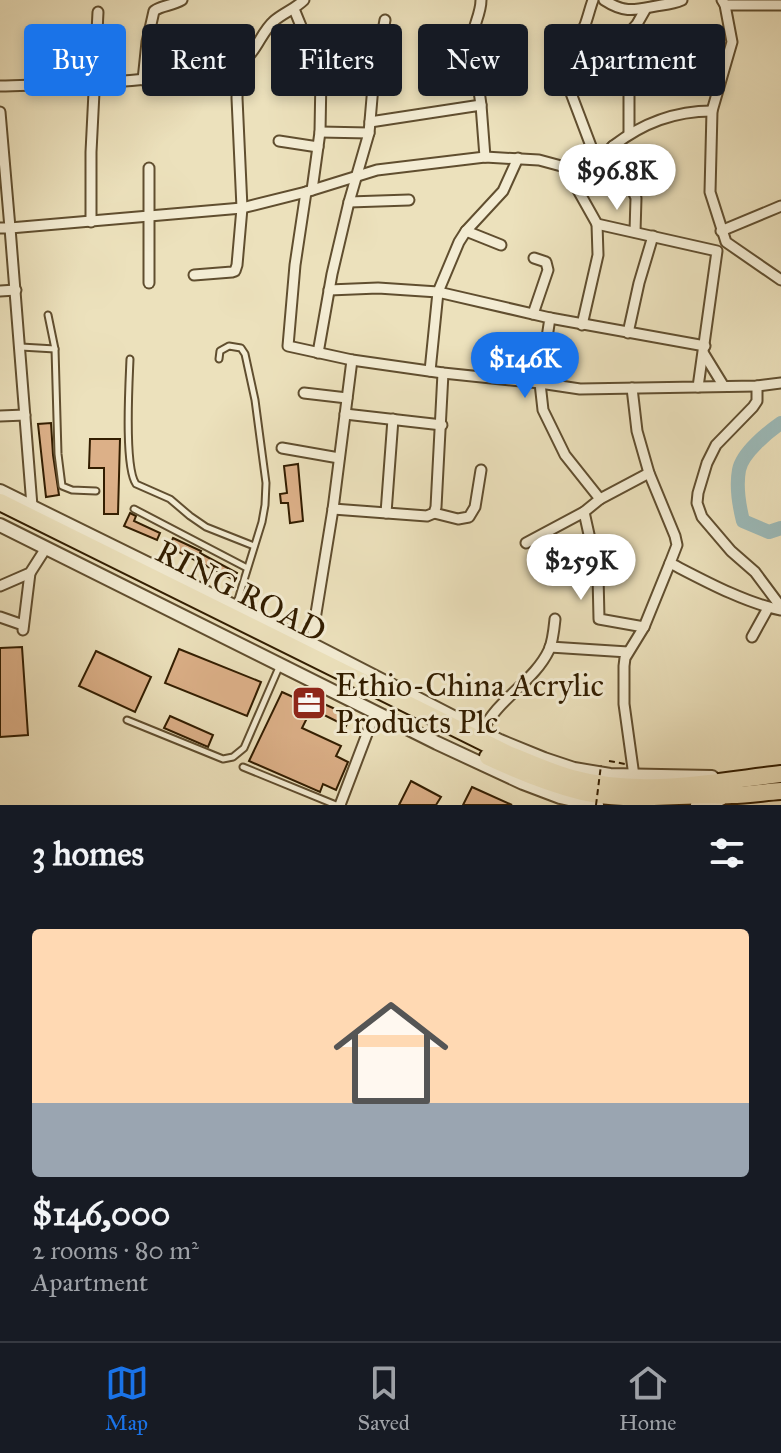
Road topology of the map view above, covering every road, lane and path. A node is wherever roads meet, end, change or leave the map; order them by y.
1 (182, 0) edge
2 (304, 0) edge
3 (481, 0) edge
4 (593, 0) edge
5 (604, 0) edge
6 (682, 0) edge
7 (724, 2) edge
8 (781, 5) edge
9 (294, 9) junction
10 (645, 10) junction
11 (98, 12) dead end
12 (385, 20) dead end
13 (97, 24) edge
14 (151, 24) edge
15 (255, 49) edge
16 (24, 85) edge
17 (0, 86) edge
18 (94, 96) edge
19 (237, 96) edge
20 (481, 105) junction
21 (712, 111) junction
22 (0, 112) edge
23 (369, 127) junction
24 (320, 132) junction
25 (629, 134) junction
26 (279, 141) dead end
27 (613, 146) junction
28 (318, 147) junction
29 (485, 157) junction
30 (518, 158) junction
31 (597, 162) junction
32 (565, 167) junction
33 (149, 168) dead end
34 (358, 176) junction
35 (309, 191) junction
36 (409, 200) dead end
37 (349, 202) junction
38 (781, 206) edge
39 (242, 208) junction
40 (149, 217) junction
41 (91, 222) junction
42 (597, 224) junction
43 (5, 228) edge
44 (466, 231) junction
45 (721, 231) junction
46 (635, 232) junction
47 (653, 236) junction
48 (726, 242) junction
49 (501, 245) dead end
50 (717, 251) junction
51 (534, 258) dead end
52 (194, 275) dead end
53 (781, 280) edge
54 (149, 283) dead end
55 (16, 290) junction
56 (329, 290) junction
57 (0, 291) edge
58 (438, 292) junction
59 (533, 314) junction
60 (48, 315) dead end
61 (550, 318) junction
62 (582, 325) junction
63 (628, 333) junction
64 (21, 347) junction
65 (55, 349) junction
66 (704, 350) junction
67 (318, 353) junction
68 (130, 359) dead end
69 (219, 359) dead end
70 (352, 360) junction
71 (430, 371) junction
72 (443, 373) junction
73 (540, 383) junction
74 (781, 383) edge
75 (723, 385) junction
76 (757, 386) junction
77 (698, 387) junction
78 (632, 388) junction
79 (304, 393) dead end
80 (347, 398) junction
81 (345, 414) junction
82 (25, 415) junction
83 (0, 416) edge
84 (393, 419) junction
85 (442, 425) junction
86 (282, 448) dead end
87 (339, 458) junction
88 (481, 470) dead end
89 (649, 473) junction
90 (0, 491) edge
91 (96, 491) dead end
92 (600, 499) junction
93 (0, 502) edge
94 (32, 506) junction
95 (134, 509) dead end
96 (333, 509) junction
97 (584, 512) junction
98 (386, 513) junction
99 (434, 513) junction
100 (0, 514) edge
101 (0, 525) edge
102 (526, 543) dead end
103 (254, 546) junction
104 (46, 548) junction
105 (670, 563) junction
106 (247, 568) junction
107 (30, 573) junction
108 (0, 586) edge
109 (235, 607) junction
110 (768, 608) junction
111 (781, 609) edge
112 (0, 617) edge
113 (555, 619) dead end
114 (644, 627) junction
115 (752, 637) dead end
116 (311, 644) junction
117 (550, 647) junction
118 (628, 652) junction
119 (280, 665) junction
120 (375, 713) junction
121 (127, 720) dead end
122 (482, 732) junction
123 (601, 765) dead end
124 (243, 767) dead end
125 (781, 774) edge
126 (634, 776) junction
127 (732, 788) junction
128 (781, 791) edge
129 (338, 805) edge
130 (597, 805) edge
131 (697, 805) edge

1 - 14 street
2 - 9 street
3 - 20 street
4 - 31 street
5 - 10 street
6 - 10 street
7 - 8 street
7 - 21 street
9 - 15 street
9 - 24 street
10 - 25 street
11 - 13 street
12 - 23 street
16 - 17 street
18 - 41 street
19 - 39 street
20 - 23 street
20 - 29 street
21 - 25 street
21 - 45 street
22 - 43 street
23 - 24 street
23 - 34 street
24 - 28 street
25 - 27 street
26 - 28 street
27 - 31 street
27 - 46 street
28 - 35 street
29 - 30 street
29 - 34 street
30 - 32 street
30 - 44 street
31 - 32 street
32 - 42 street
33 - 40 street
34 - 35 street
34 - 37 street
35 - 39 street
35 - 67 street
36 - 37 street
37 - 56 street
38 - 45 street
39 - 40 street
39 - 52 street
40 - 41 street
40 - 54 street
41 - 43 street
42 - 46 street
42 - 62 street
43 - 55 street
44 - 49 street
44 - 58 street
45 - 48 street
46 - 47 street
47 - 50 street
47 - 63 street
48 - 50 street
48 - 53 street
50 - 66 street
51 - 59 street
55 - 57 street
55 - 64 street
56 - 58 street
56 - 67 street
58 - 59 street
58 - 71 street
59 - 61 street
60 - 65 lane
61 - 62 street
61 - 73 street
62 - 63 street
63 - 66 street
64 - 65 lane
64 - 82 street
65 - 91 lane
66 - 75 street
66 - 77 street
67 - 70 street
68 - 103 lane
69 - 103 lane
70 - 71 street
70 - 80 street
71 - 72 street
72 - 73 street
72 - 85 street
73 - 78 street
73 - 92 street
74 - 76 street
75 - 76 street
75 - 77 street
76 - 111 street
77 - 78 street
78 - 89 street
79 - 80 street
80 - 81 street
81 - 84 street
81 - 87 street
82 - 83 street
82 - 94 street
84 - 85 street
84 - 98 street
85 - 99 street
86 - 87 street
87 - 96 street
88 - 99 street
89 - 92 street
89 - 105 street
90 - 94 street
92 - 97 street
93 - 127 highway, RING ROAD
94 - 109 street
95 - 106 lane
96 - 98 street
96 - 116 street
97 - 102 street
97 - 114 street
98 - 99 street
100 - 127 highway, RING ROAD
101 - 104 street
103 - 106 lane
104 - 107 street
104 - 119 street
105 - 110 street
105 - 114 street
106 - 109 lane
107 - 108 street
107 - 112 street
109 - 116 street
110 - 111 street
110 - 115 street
113 - 117 street
114 - 118 street
116 - 122 street
117 - 118 street
117 - 122 street
118 - 126 street
119 - 120 street
119 - 121 lane
120 - 129 street
120 - 130 street
122 - 126 street
123 - 130 path, bridge
124 - 129 lane
125 - 127 highway, RING ROAD
126 - 127 street
127 - 128 highway, RING ROAD
127 - 131 street

